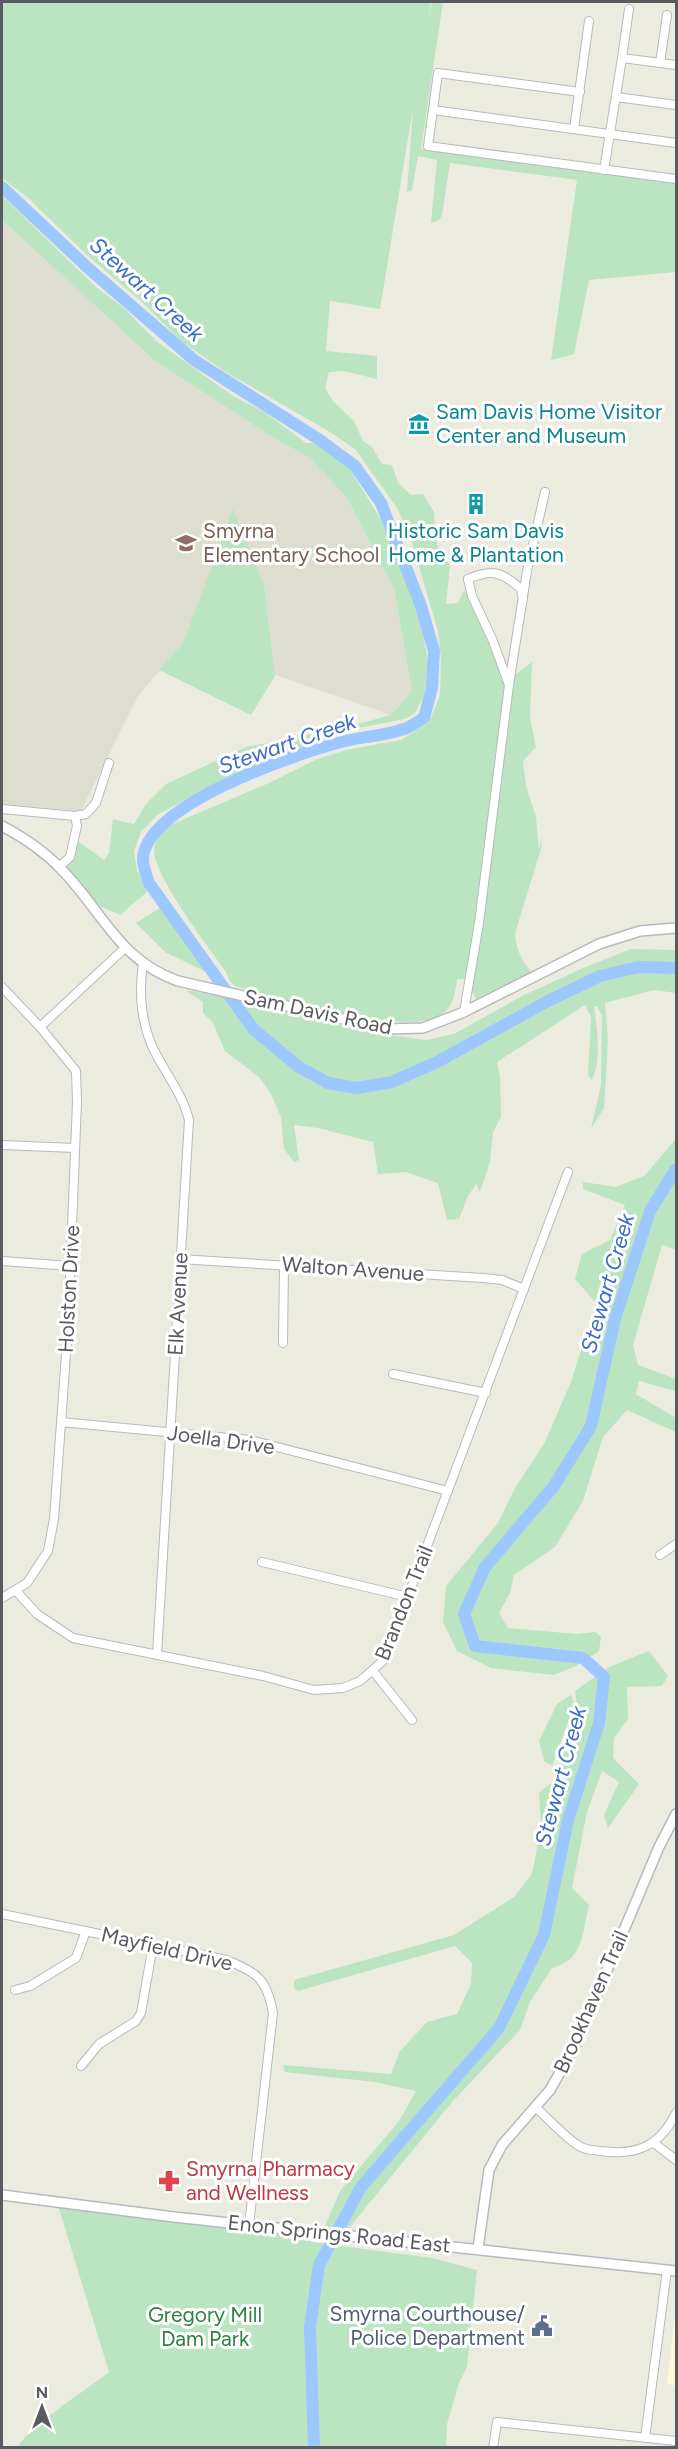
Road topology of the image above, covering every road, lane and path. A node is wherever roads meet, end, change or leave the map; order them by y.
1 (629, 9) dead end
2 (667, 15) dead end
3 (589, 21) dead end
4 (622, 58) junction
5 (660, 63) junction
6 (676, 65) edge
7 (580, 92) junction
8 (616, 97) junction
9 (676, 105) edge
10 (433, 110) junction
11 (574, 129) junction
12 (610, 133) junction
13 (676, 143) edge
14 (604, 170) junction
15 (676, 179) edge
16 (545, 492) dead end
17 (523, 599) junction
18 (509, 685) junction
19 (109, 763) dead end
20 (2, 808) edge
21 (75, 816) junction
22 (2, 826) edge
23 (59, 867) junction
24 (676, 928) edge
25 (125, 948) junction
26 (143, 964) junction
27 (2, 987) edge
28 (464, 1012) junction
29 (39, 1027) junction
30 (2, 1145) edge
31 (75, 1148) junction
32 (568, 1173) dead end
33 (179, 1259) junction
34 (2, 1261) edge
35 (284, 1265) junction
36 (70, 1266) junction
37 (524, 1289) junction
38 (283, 1343) dead end
39 (393, 1374) dead end
40 (486, 1393) junction
41 (61, 1422) junction
42 (170, 1433) junction
43 (448, 1491) junction
44 (676, 1544) edge
45 (660, 1555) dead end
46 (262, 1562) dead end
47 (16, 1591) junction
48 (408, 1597) junction
49 (2, 1598) edge
50 (157, 1655) junction
51 (373, 1671) junction
52 (412, 1720) dead end
53 (676, 1814) edge
54 (2, 1914) edge
55 (86, 1931) junction
56 (153, 1945) junction
57 (15, 1990) dead end
58 (81, 2066) dead end
59 (535, 2107) junction
60 (676, 2112) edge
61 (654, 2143) junction
62 (676, 2160) edge
63 (2, 2195) edge
64 (249, 2225) junction
65 (478, 2248) junction
66 (672, 2271) edge
67 (645, 2438) junction
68 (676, 2441) edge
69 (493, 2448) edge

1 - 4 street
2 - 5 street
3 - 7 street
4 - 5 street
4 - 8 street
5 - 6 street
7 - 10 street
7 - 11 street
8 - 9 street
8 - 12 street
10 - 11 street
10 - 14 street
11 - 12 street
12 - 13 street
12 - 14 street
14 - 15 street
16 - 17 street
17 - 18 street
17 - 18 street
18 - 28 street
19 - 21 street
20 - 21 street
21 - 23 street
22 - 23 street, Sam Davis Road
23 - 25 street, Sam Davis Road
24 - 28 street, Sam Davis Road
25 - 26 street, Sam Davis Road
25 - 29 street
26 - 28 street, Sam Davis Road
26 - 33 street, Elk Avenue
27 - 29 street, Holston Drive
29 - 31 street, Holston Drive
30 - 31 street
31 - 36 street, Holston Drive
32 - 37 street, Brandon Trail
33 - 35 street, Walton Avenue
33 - 42 street, Elk Avenue
34 - 36 street
35 - 37 street, Walton Avenue
35 - 38 street
36 - 41 street, Holston Drive
37 - 40 street, Brandon Trail
39 - 40 street
40 - 43 street, Brandon Trail
41 - 42 street, Joella Drive
41 - 47 street, Holston Drive
42 - 43 street, Joella Drive
42 - 50 street, Elk Avenue
43 - 48 street, Brandon Trail
44 - 45 street
46 - 48 street
47 - 49 street, Holston Drive
47 - 50 street, Brandon Trail
48 - 51 street, Brandon Trail
50 - 51 street, Brandon Trail
51 - 52 street
53 - 59 street, Brookhaven Trail
54 - 55 street, Mayfield Drive
55 - 56 street, Mayfield Drive
55 - 57 street
56 - 58 street
56 - 64 street, Mayfield Drive
59 - 61 street
59 - 65 street, Brookhaven Trail
60 - 61 street
61 - 62 street
63 - 64 street, Enon Springs Road East
64 - 65 street, Enon Springs Road East
65 - 66 street, Enon Springs Road East
66 - 67 street
67 - 68 street
67 - 69 street

